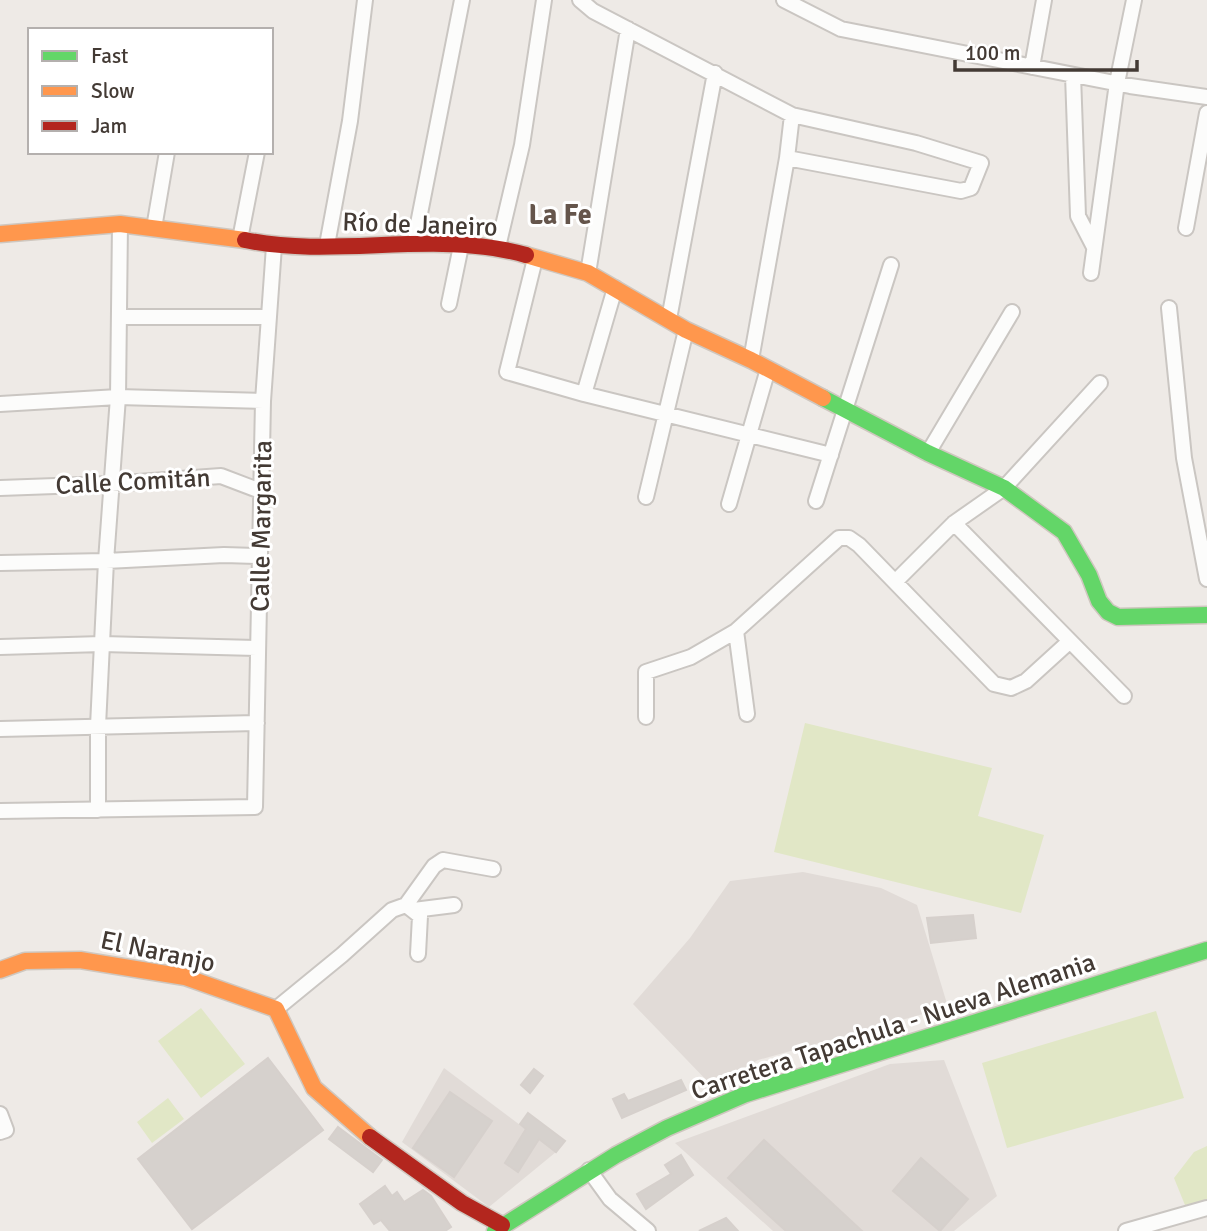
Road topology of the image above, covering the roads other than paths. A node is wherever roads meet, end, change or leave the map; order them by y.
1 (365, 0) edge
2 (462, 0) edge
3 (544, 0) edge
4 (580, 0) edge
5 (784, 0) edge
6 (1044, 0) edge
7 (1133, 0) edge
8 (628, 29) junction
9 (1032, 67) junction
10 (715, 73) junction
11 (1073, 75) junction
12 (1117, 83) junction
13 (1207, 97) edge
14 (1207, 113) edge
15 (792, 115) junction
16 (167, 154) edge
17 (257, 154) edge
18 (787, 158) junction
19 (120, 225) junction
20 (1186, 228) dead end
21 (154, 229) junction
22 (0, 234) edge
23 (240, 239) junction
24 (414, 244) junction
25 (327, 245) junction
26 (274, 246) junction
27 (461, 246) junction
28 (498, 247) junction
29 (1094, 247) junction
30 (535, 259) junction
31 (891, 265) dead end
32 (588, 273) junction
33 (1091, 273) dead end
34 (615, 288) junction
35 (449, 304) dead end
36 (1169, 308) dead end
37 (1012, 312) dead end
38 (119, 317) junction
39 (269, 317) junction
40 (669, 319) junction
41 (686, 330) junction
42 (751, 360) junction
43 (768, 369) junction
44 (1100, 383) dead end
45 (583, 394) junction
46 (118, 397) junction
47 (263, 401) junction
48 (0, 404) edge
49 (846, 409) junction
50 (665, 414) junction
51 (749, 436) junction
52 (928, 453) junction
53 (831, 455) junction
54 (110, 484) junction
55 (0, 488) edge
56 (1004, 488) junction
57 (262, 492) junction
58 (646, 497) dead end
59 (816, 501) dead end
60 (729, 504) dead end
61 (954, 523) junction
62 (258, 556) junction
63 (106, 561) junction
64 (0, 563) edge
65 (1207, 579) edge
66 (896, 582) junction
67 (1207, 615) edge
68 (736, 631) junction
69 (1070, 641) junction
70 (102, 644) junction
71 (0, 647) edge
72 (258, 648) junction
73 (1124, 696) dead end
74 (747, 713) dead end
75 (646, 717) dead end
76 (257, 723) junction
77 (98, 726) junction
78 (0, 729) edge
79 (98, 810) junction
80 (0, 811) edge
81 (493, 869) dead end
82 (454, 905) dead end
83 (410, 908) junction
84 (1207, 950) edge
85 (418, 954) dead end
86 (0, 970) edge
87 (276, 1009) junction
88 (0, 1114) edge
89 (0, 1132) edge
90 (589, 1170) junction
91 (1207, 1208) edge
92 (498, 1228) edge
93 (648, 1231) edge
94 (1126, 1231) edge

1 - 25 street
2 - 24 street
3 - 28 street
4 - 8 street
5 - 9 street
6 - 9 street
7 - 12 street
8 - 10 street
8 - 32 street
9 - 11 street
10 - 15 street
10 - 40 street
11 - 12 street
11 - 29 street
12 - 13 street
12 - 29 street
14 - 20 street
15 - 18 street
15 - 18 street
16 - 21 street
17 - 23 street
18 - 42 street
19 - 21 street, Río de Janeiro
19 - 22 street, Río de Janeiro
19 - 38 street
21 - 23 street, Río de Janeiro
23 - 26 street, Río de Janeiro
24 - 25 street, Río de Janeiro
24 - 27 street, Río de Janeiro
25 - 26 street, Río de Janeiro
26 - 39 street, Calle Margarita
27 - 28 street, Río de Janeiro
27 - 35 street
28 - 30 street, Río de Janeiro
29 - 33 street
30 - 32 street, Río de Janeiro
30 - 45 street
31 - 49 street
32 - 34 street, Río de Janeiro
34 - 40 street, Río de Janeiro
34 - 45 street
36 - 65 street
37 - 52 street
38 - 39 street
38 - 46 street
39 - 47 street, Calle Margarita
40 - 41 street, Río de Janeiro
41 - 42 street, Río de Janeiro
41 - 50 street
42 - 43 street, Río de Janeiro
43 - 49 street, Río de Janeiro
43 - 51 street
44 - 56 street
45 - 50 street
46 - 47 street
46 - 48 street
46 - 54 street
47 - 57 street, Calle Margarita
49 - 52 street, Río de Janeiro
49 - 53 street
50 - 51 street
50 - 58 street
51 - 53 street
51 - 60 street
52 - 56 street, Río de Janeiro
53 - 59 street
54 - 55 street, Calle Comitán
54 - 57 street, Calle Comitán
54 - 63 street
56 - 61 street
56 - 67 street, Río de Janeiro
57 - 62 street, Calle Margarita
61 - 66 street
61 - 69 street
62 - 63 street
62 - 72 street, Calle Margarita
63 - 64 street
63 - 70 street
66 - 68 street
66 - 69 street
68 - 74 street
68 - 75 street
69 - 73 street
70 - 71 street
70 - 72 street
70 - 77 street
72 - 76 street, Calle Margarita
76 - 77 street
76 - 79 street, Calle Margarita
77 - 78 street
77 - 79 street
79 - 80 street
81 - 83 street
82 - 83 street
83 - 85 street
83 - 87 street
84 - 90 street, Carretera Tapachula - Nueva Alemania
86 - 87 street, El Naranjo
87 - 92 street
88 - 89 street
90 - 92 street, Carretera Tapachula - Nueva Alemania
90 - 93 street
91 - 94 street

